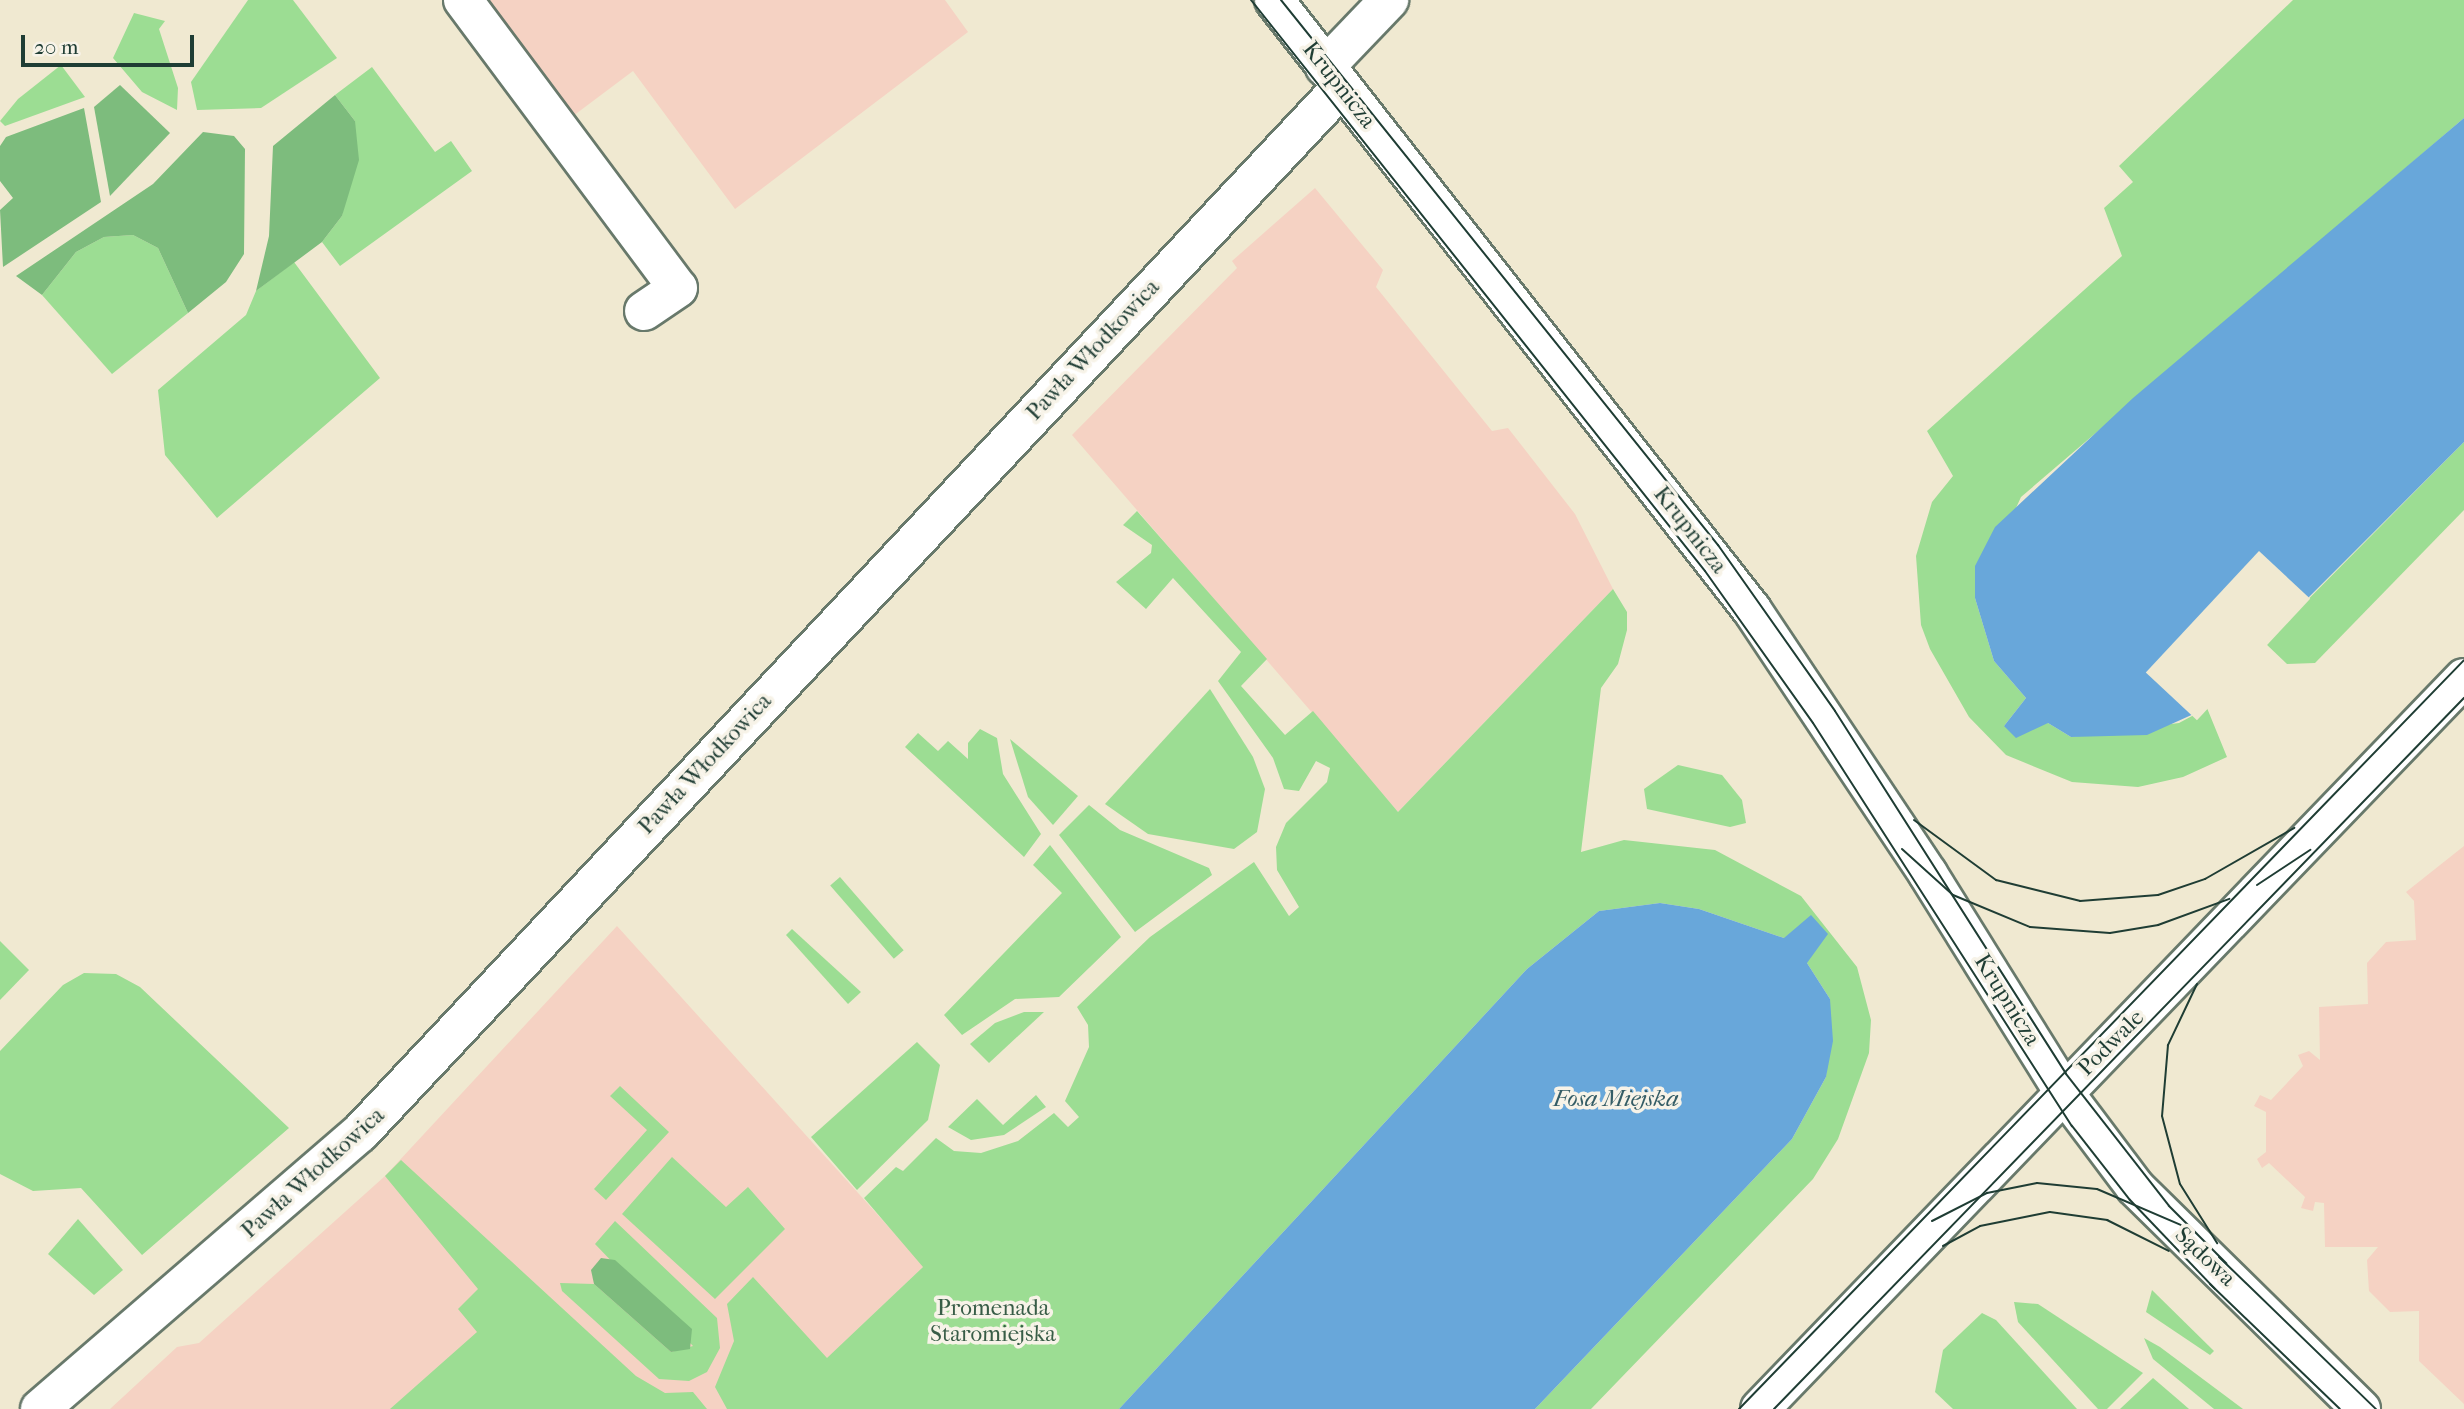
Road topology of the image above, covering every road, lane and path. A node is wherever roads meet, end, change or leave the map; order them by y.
1 (463, 0) edge
2 (1273, 0) edge
3 (1389, 0) edge
4 (1333, 78) junction
5 (644, 311) dead end
6 (2464, 678) edge
7 (2063, 1091) junction
8 (40, 1409) edge
9 (1760, 1409) edge
10 (2361, 1409) edge

1 - 5 street
2 - 4 street, Krupnicza
3 - 4 street, Pawła Włodkowica
4 - 7 street, Krupnicza
4 - 8 street, Pawła Włodkowica
6 - 7 street, Podwale
7 - 9 street, Podwale
7 - 10 street, Sądowa

